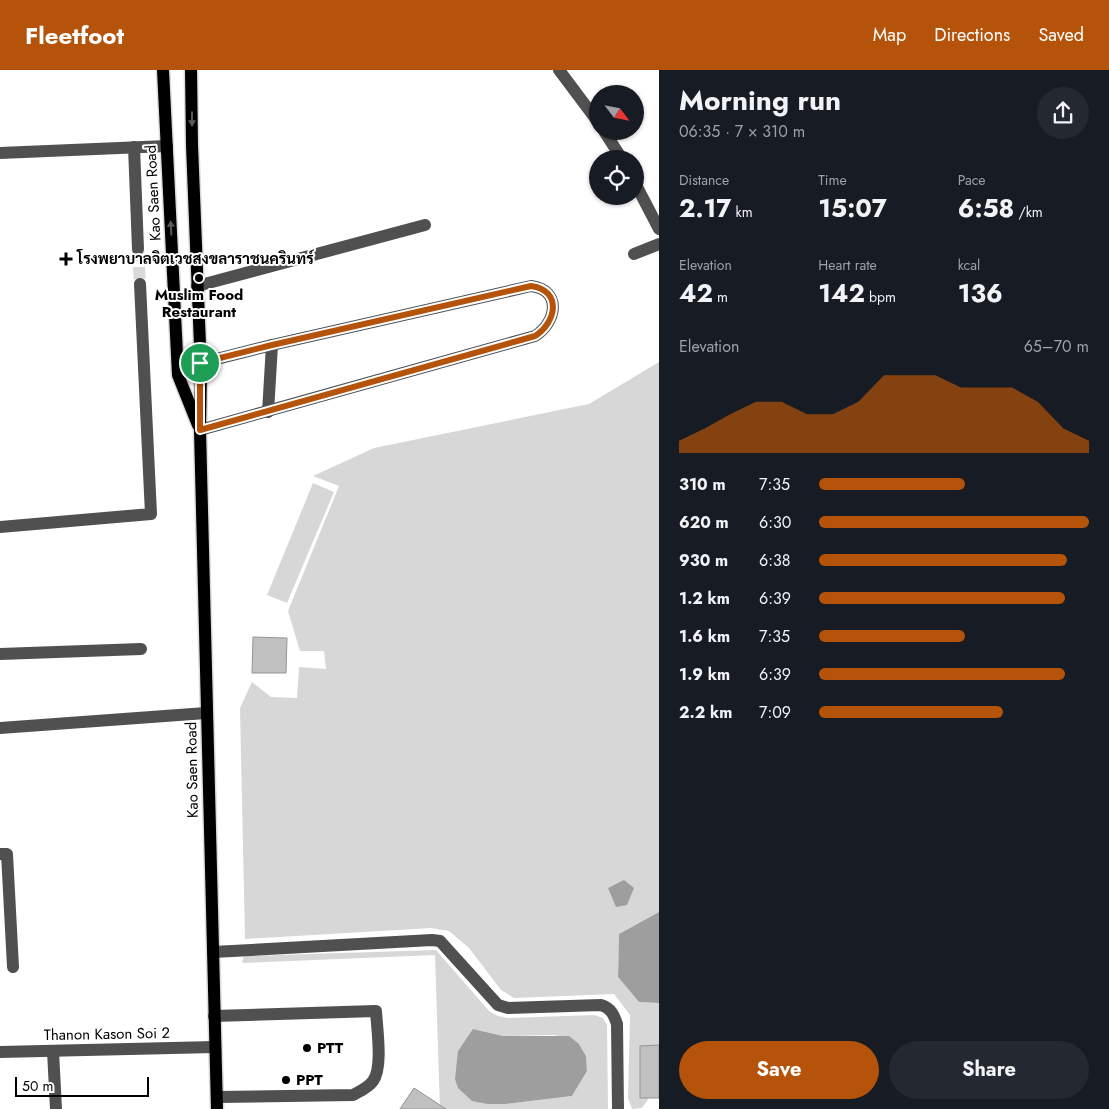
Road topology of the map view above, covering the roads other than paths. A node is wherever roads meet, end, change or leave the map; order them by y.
1 (162, 70) edge
2 (191, 70) edge
3 (559, 70) edge
4 (589, 110) edge
5 (167, 146) junction
6 (134, 147) junction
7 (0, 153) edge
8 (644, 200) edge
9 (425, 225) dead end
10 (659, 229) edge
11 (659, 244) edge
12 (138, 249) tunnel mouth
13 (634, 254) dead end
14 (140, 284) tunnel mouth
15 (197, 286) junction
16 (272, 345) junction
17 (200, 363) junction
18 (268, 412) junction
19 (200, 430) junction
20 (0, 527) edge
21 (141, 649) dead end
22 (0, 654) edge
23 (206, 713) junction
24 (0, 728) edge
25 (0, 854) edge
26 (213, 952) junction
27 (13, 967) dead end
28 (214, 1016) junction
29 (215, 1048) junction
30 (53, 1051) junction
31 (0, 1052) edge
32 (217, 1103) edge
33 (56, 1109) edge
34 (618, 1109) edge

1 - 5 main road, Kao Saen Road
2 -> 15 main road, Kao Saen Road
3 - 4 street
5 - 6 street
19 -> 5 main road, Kao Saen Road
6 - 7 street
6 - 12 street
8 - 10 street
9 - 15 street
11 - 13 street
14 - 20 street
15 - 17 main road, Kao Saen Road
16 - 17 street
16 - 18 street
16 - 18 street
17 - 19 main road, Kao Saen Road
18 - 19 street
19 - 23 main road, Kao Saen Road
21 - 22 street
23 - 24 street
23 - 26 main road, Kao Saen Road
25 - 27 street
26 - 28 main road, Kao Saen Road
26 - 34 street
28 - 29 main road, Kao Saen Road
28 - 32 street
29 - 30 street, Thanon Kason Soi 2
29 - 32 main road, Kao Saen Road
30 - 31 street, Thanon Kason Soi 2
30 - 33 street

